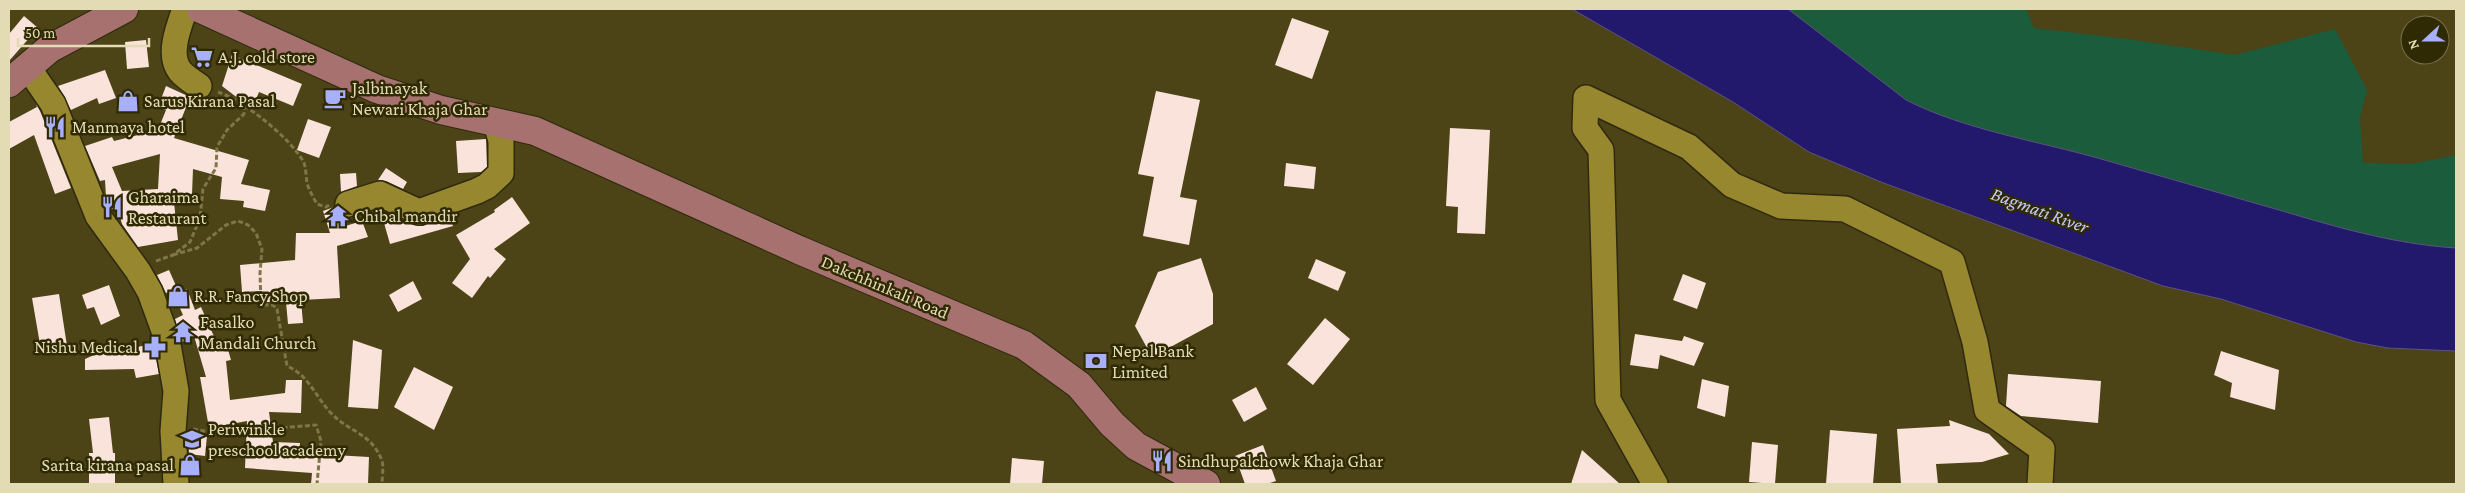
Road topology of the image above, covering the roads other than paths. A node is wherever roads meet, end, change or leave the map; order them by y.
1 (124, 9) edge
2 (185, 9) edge
3 (201, 9) edge
4 (18, 75) edge
5 (199, 86) road end
6 (496, 122) junction
7 (348, 204) road end
8 (176, 484) edge
9 (1206, 484) edge
10 (1655, 484) edge
11 (2040, 484) edge

1 - 4 main road
2 - 5 street
3 - 6 main road, Dakchhinkali Road
4 - 8 street
6 - 7 street
6 - 9 main road, Dakchhinkali Road
10 - 11 street

